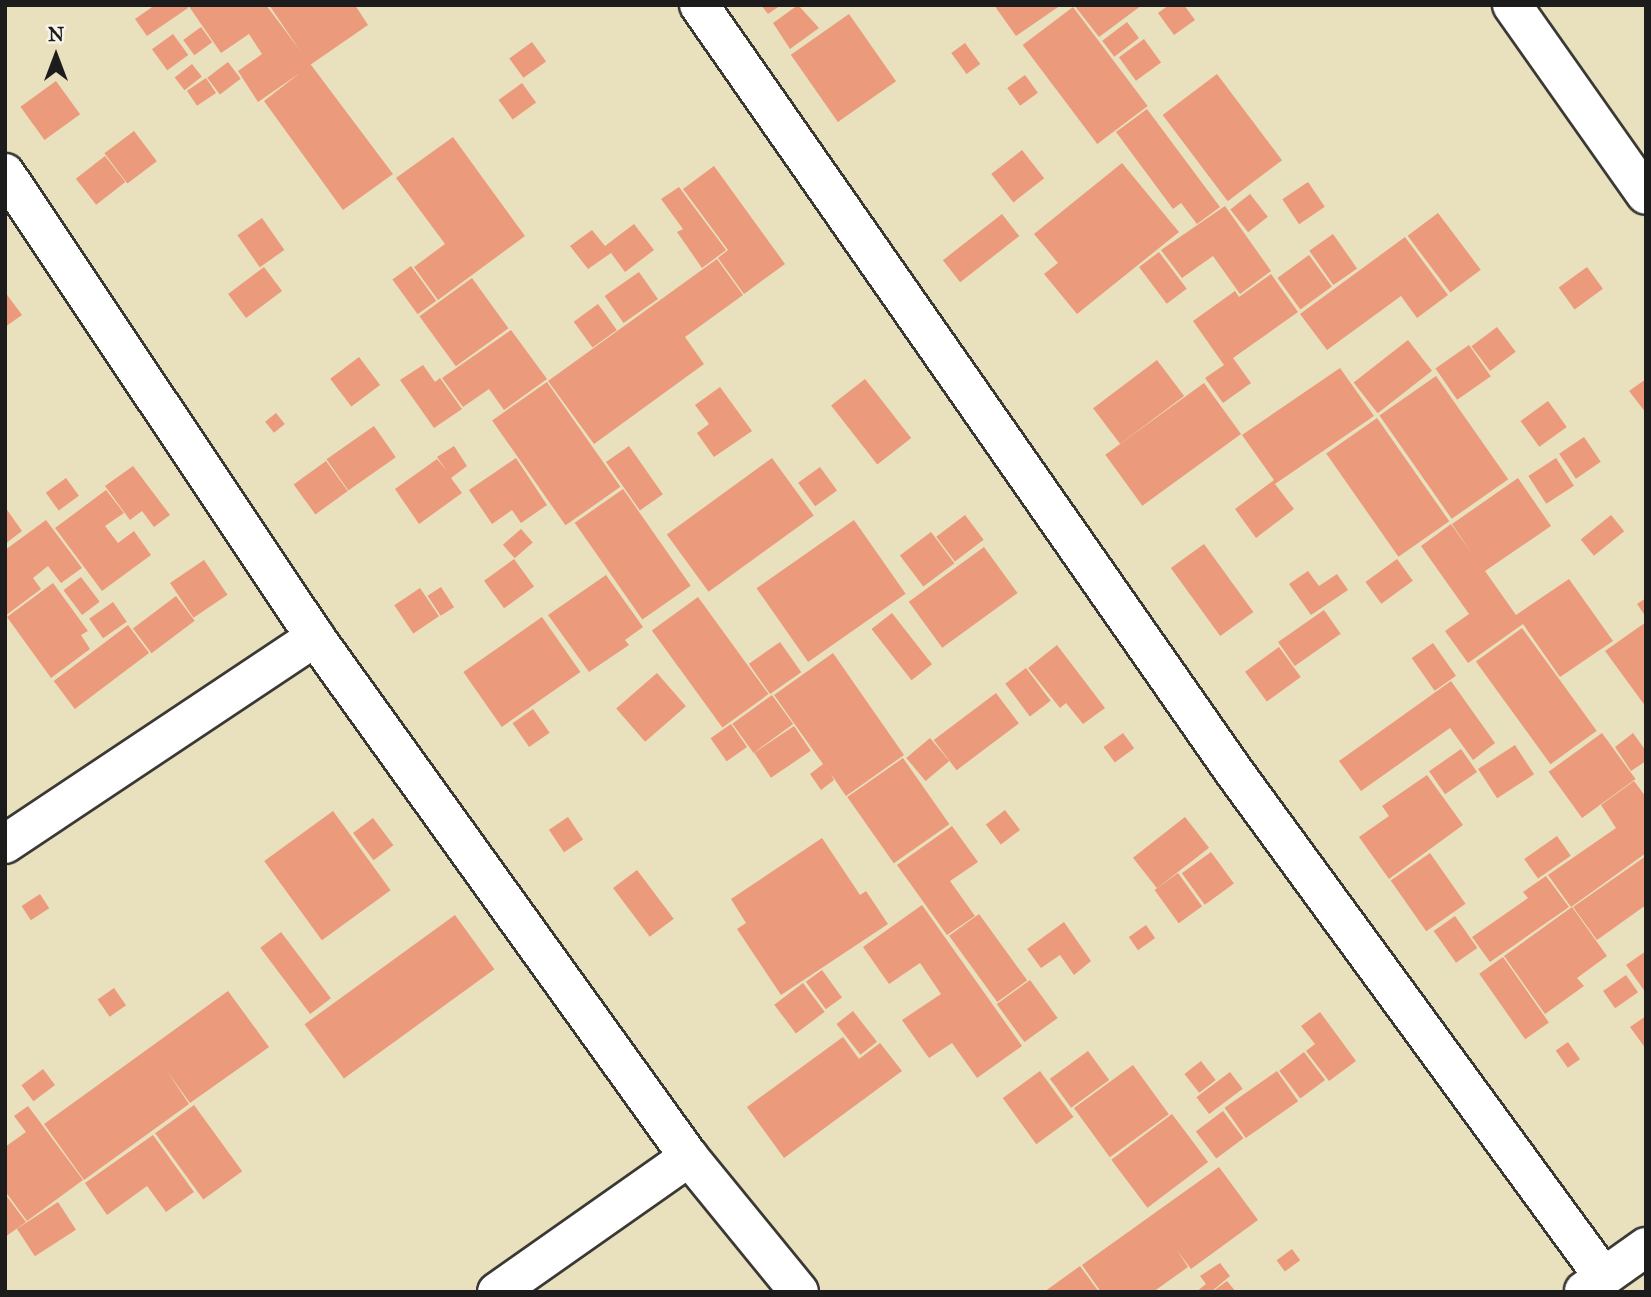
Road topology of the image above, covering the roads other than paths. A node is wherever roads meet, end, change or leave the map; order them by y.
1 (699, 5) edge
2 (1511, 5) edge
3 (5, 173) edge
4 (1646, 195) edge
5 (315, 637) junction
6 (5, 844) edge
7 (689, 1157) junction
8 (1646, 1247) edge
9 (1593, 1284) edge
10 (498, 1292) edge
11 (799, 1292) edge

1 - 9 street
2 - 4 street
3 - 5 street
5 - 6 street
5 - 7 street
7 - 10 street
7 - 11 street
8 - 9 street

